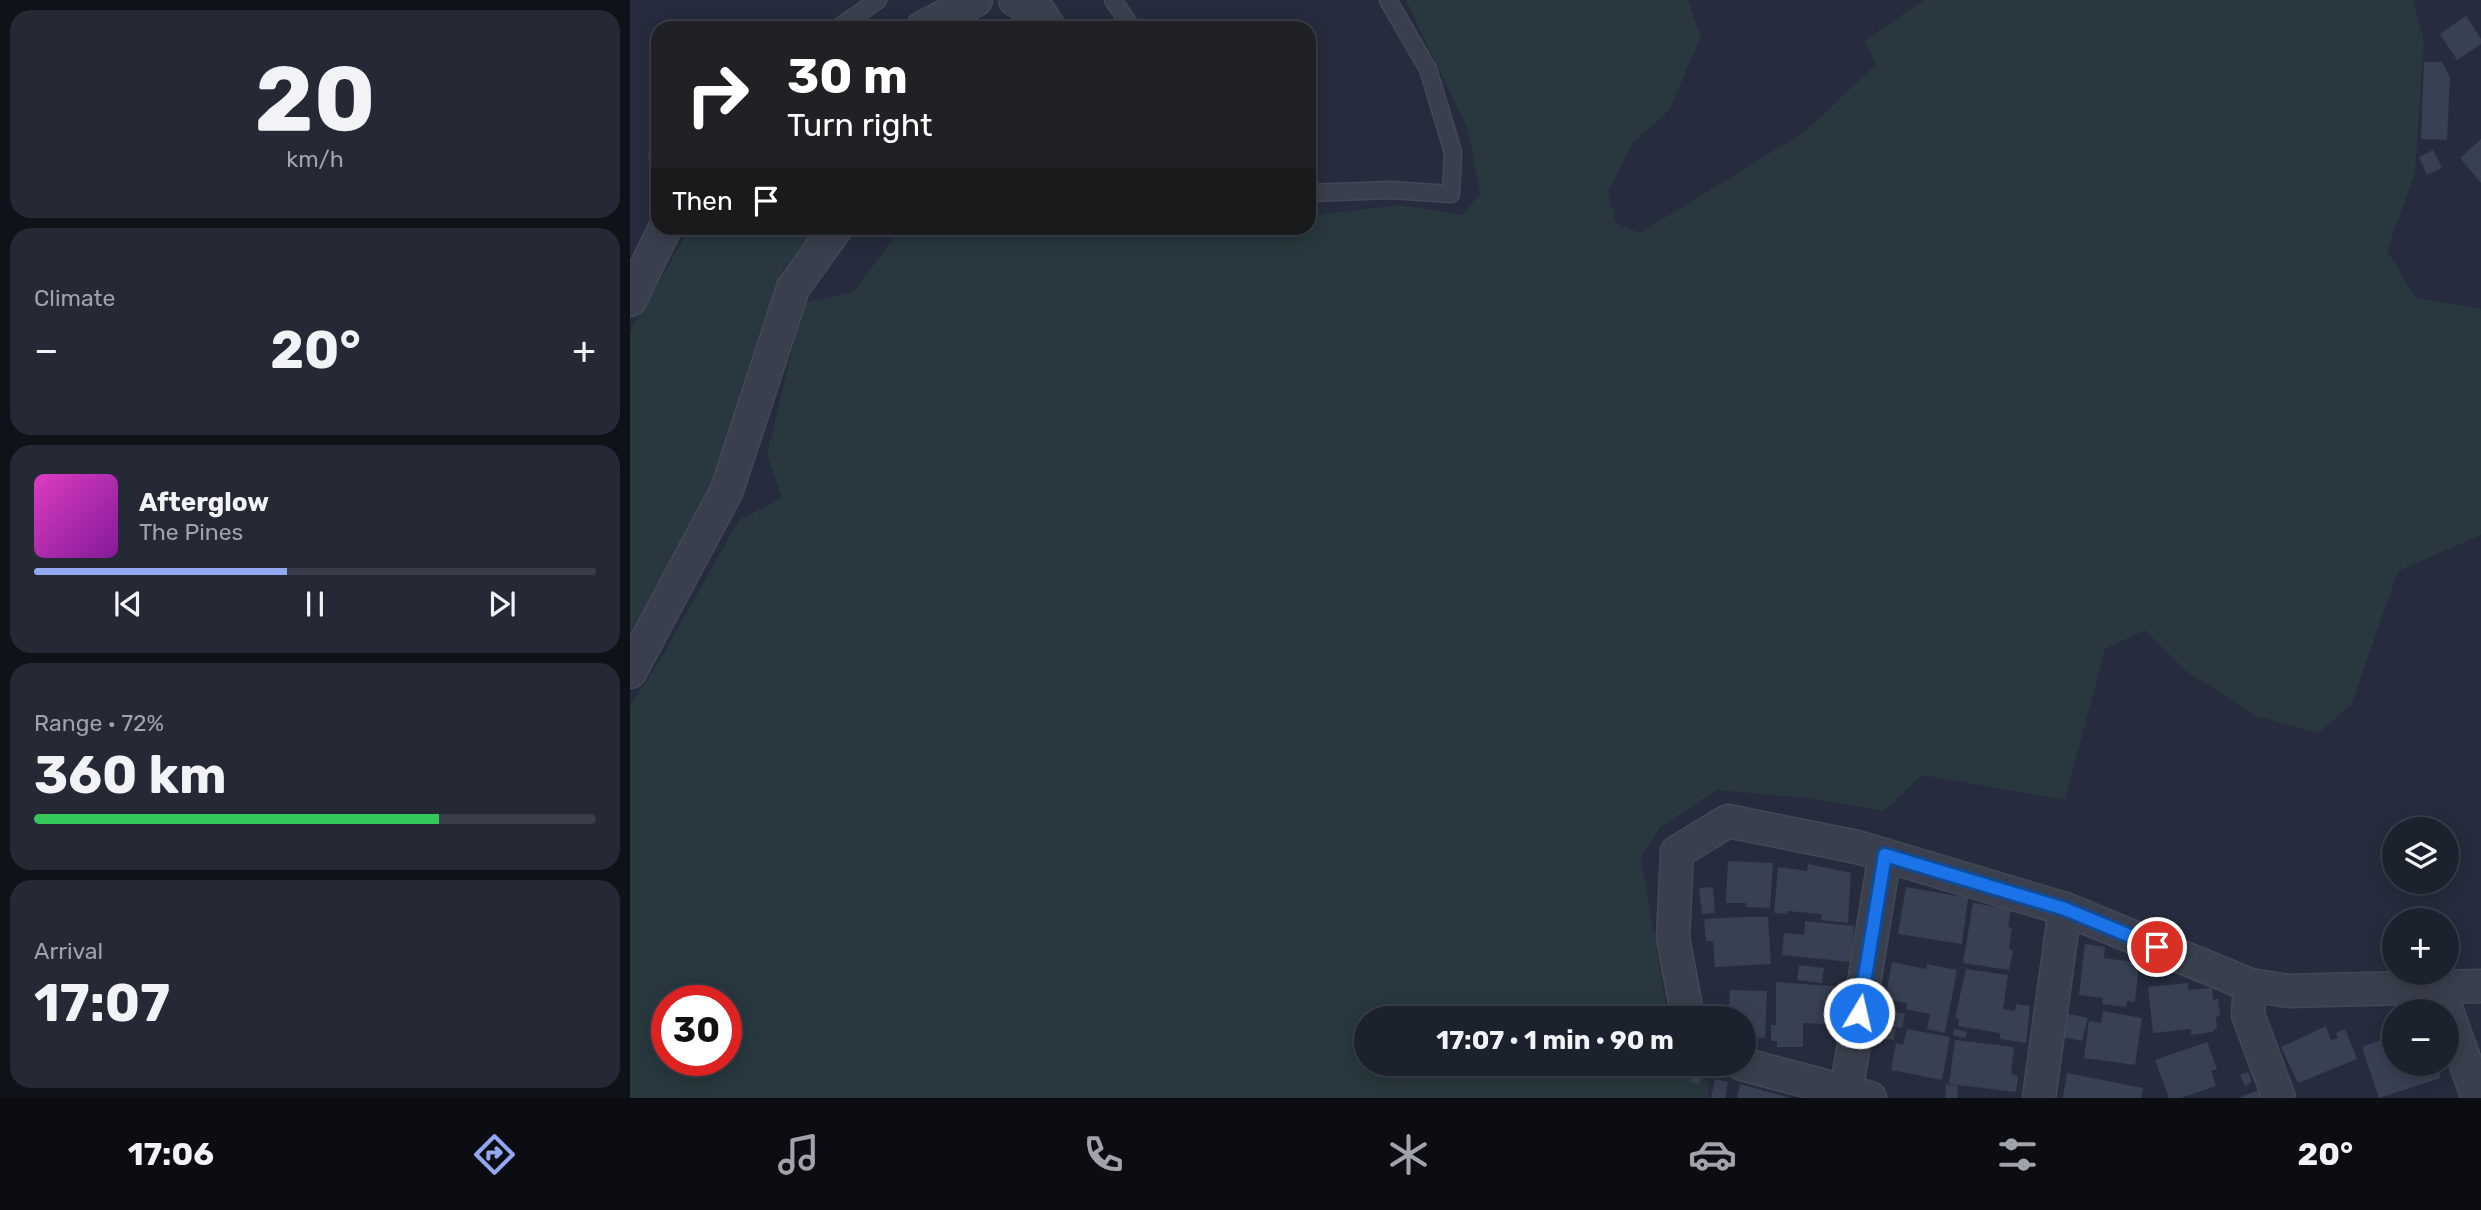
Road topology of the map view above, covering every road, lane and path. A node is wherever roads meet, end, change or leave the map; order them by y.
1 (878, 0) edge
2 (976, 0) edge
3 (1015, 0) edge
4 (1113, 0) edge
5 (1388, 0) edge
6 (848, 21) edge
7 (936, 21) edge
8 (1045, 21) edge
9 (1127, 21) edge
10 (1316, 193) edge
11 (662, 235) edge
12 (831, 235) edge
13 (630, 300) edge
14 (630, 673) edge
15 (1885, 855) junction
16 (2065, 909) junction
17 (2250, 985) junction
18 (2438, 986) junction
19 (2481, 986) edge
20 (1686, 1006) edge
21 (1756, 1068) edge
22 (1858, 1095) edge
23 (2039, 1098) edge
24 (2279, 1098) edge
25 (2478, 1098) edge

1 - 6 lane
2 - 7 street
3 - 8 street
4 - 9 lane
5 - 10 lane
11 - 13 street
12 - 14 street
15 - 16 street
15 - 20 street
15 - 22 street
16 - 17 street
16 - 23 street
17 - 18 street
17 - 24 street
18 - 19 street
18 - 25 street
21 - 22 street

